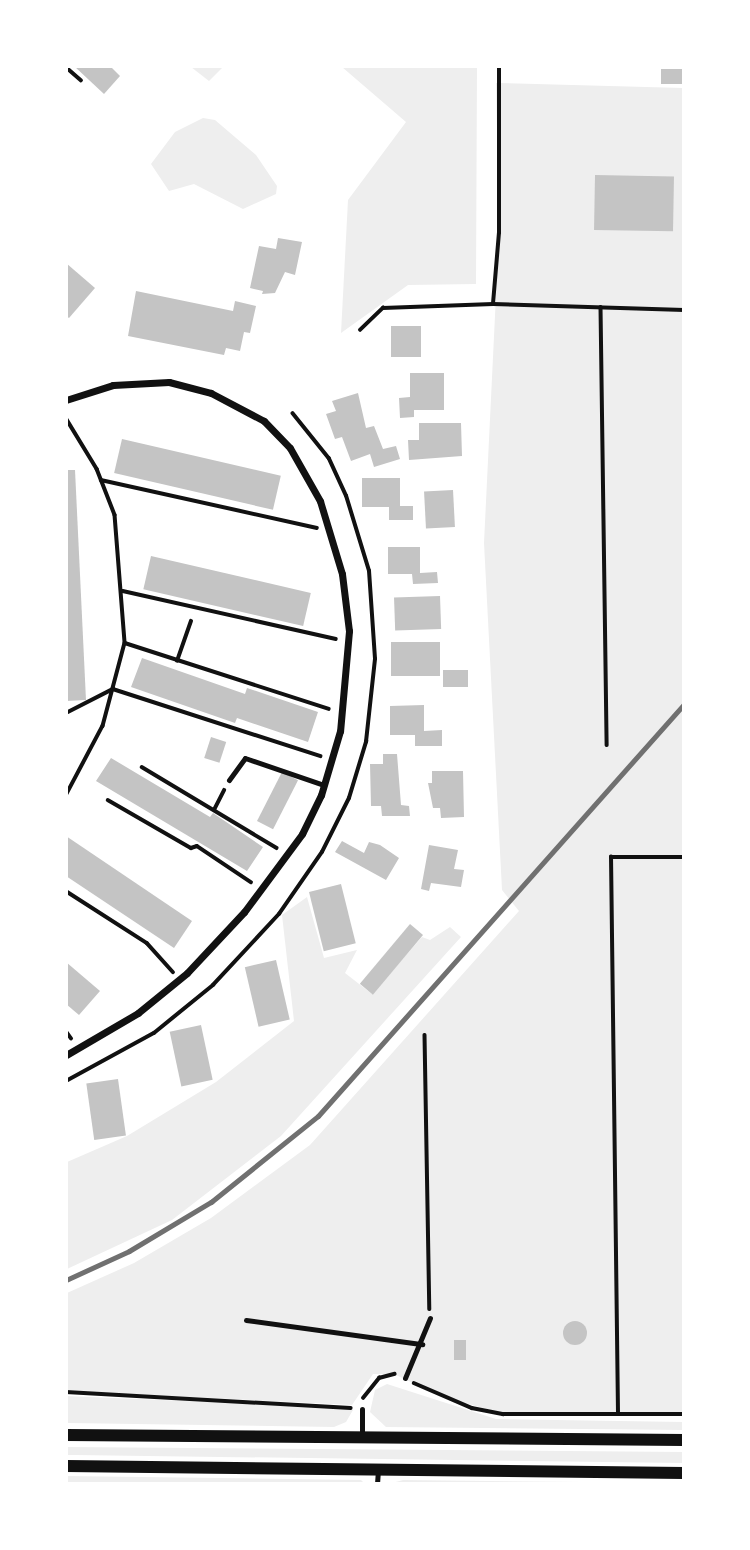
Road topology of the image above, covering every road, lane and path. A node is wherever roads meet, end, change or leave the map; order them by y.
1 (499, 66) edge
2 (66, 67) edge
3 (81, 80) dead end
4 (493, 304) junction
5 (601, 307) junction
6 (684, 310) edge
7 (360, 330) dead end
8 (66, 400) edge
9 (66, 418) edge
10 (101, 480) junction
11 (330, 527) junction
12 (123, 591) junction
13 (191, 621) dead end
14 (349, 642) junction
15 (125, 643) junction
16 (177, 661) junction
17 (113, 689) junction
18 (66, 713) edge
19 (344, 715) junction
20 (607, 745) dead end
21 (333, 760) junction
22 (142, 767) dead end
23 (229, 780) joint
24 (324, 785) junction
25 (66, 786) edge
26 (70, 791) junction
27 (66, 796) edge
28 (108, 800) dead end
29 (214, 810) junction
30 (288, 854) junction
31 (684, 857) edge
32 (262, 889) junction
33 (66, 891) edge
34 (180, 979) junction
35 (425, 1035) dead end
36 (66, 1055) edge
37 (430, 1318) joint
38 (246, 1321) dead end
39 (422, 1344) junction
40 (405, 1378) junction
41 (66, 1392) edge
42 (362, 1409) junction
43 (618, 1413) junction
44 (684, 1414) edge
45 (66, 1435) edge
46 (362, 1438) junction
47 (684, 1440) edge
48 (66, 1466) edge
49 (684, 1473) edge
50 (377, 1477) edge

1 - 4 path
2 - 3 path
4 - 5 path
4 - 7 path
5 - 6 path
5 - 20 path
8 - 11 street
9 - 10 path
10 - 11 path
10 - 12 path
11 - 14 street
12 - 14 path
12 - 15 path
13 - 16 path
14 - 19 street
15 - 16 path
15 - 17 path
16 - 19 path
17 - 18 path
17 - 21 path
17 - 26 path
19 - 21 street
21 - 24 street
22 - 29 path
23 - 24 lane
23 - 29 path
24 - 30 street
25 - 26 path
26 - 27 path
28 - 32 path
29 - 30 path
30 - 32 street
31 - 43 path
32 - 34 street
33 - 34 path
34 - 36 street
35 - 37 path
37 - 39 lane
38 - 39 lane
39 - 40 lane
40 - 42 path
40 - 43 path
41 - 42 path
42 - 46 lane
43 - 44 path
45 - 46 street
46 - 47 street
48 - 50 street
49 - 50 street

